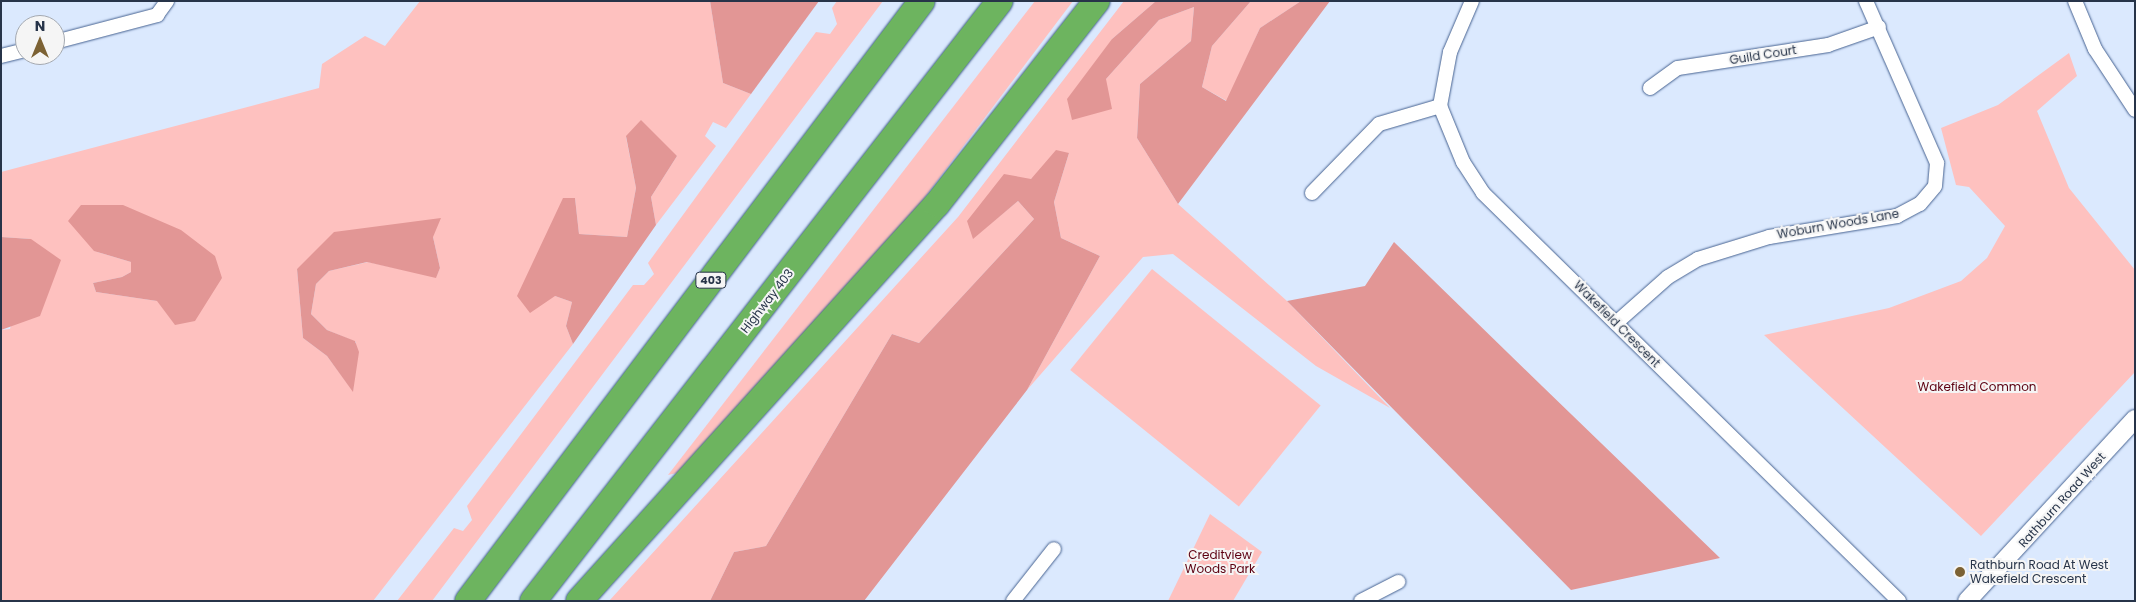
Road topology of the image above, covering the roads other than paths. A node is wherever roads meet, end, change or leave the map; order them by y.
1 (167, 1) edge
2 (910, 1) edge
3 (922, 1) edge
4 (1000, 1) edge
5 (1097, 1) edge
6 (1472, 1) edge
7 (1866, 1) edge
8 (2075, 1) edge
9 (1879, 27) junction
10 (894, 37) junction
11 (65, 39) edge
12 (15, 52) edge
13 (1, 56) edge
14 (1650, 88) dead end
15 (1440, 106) junction
16 (2135, 110) edge
17 (1312, 192) dead end
18 (1616, 323) junction
19 (2135, 419) edge
20 (1054, 549) dead end
21 (1398, 582) dead end
22 (468, 601) edge
23 (533, 601) edge
24 (580, 601) edge
25 (1013, 601) edge
26 (1361, 601) edge
27 (1899, 601) edge
28 (1967, 601) edge

1 - 11 street
2 - 10 highway
3 - 10 highway, 403
4 - 23 highway, Highway 403
5 - 24 highway
6 - 15 street
7 - 9 street, Woburn Woods Lane
8 - 16 street
9 - 14 street, Guild Court
9 - 18 street, Woburn Woods Lane
10 - 22 highway, 403
12 - 13 street
15 - 17 street
15 - 18 street, Wakefield Crescent
18 - 27 street, Wakefield Crescent
19 - 28 street, Rathburn Road West
20 - 25 street
21 - 26 street

